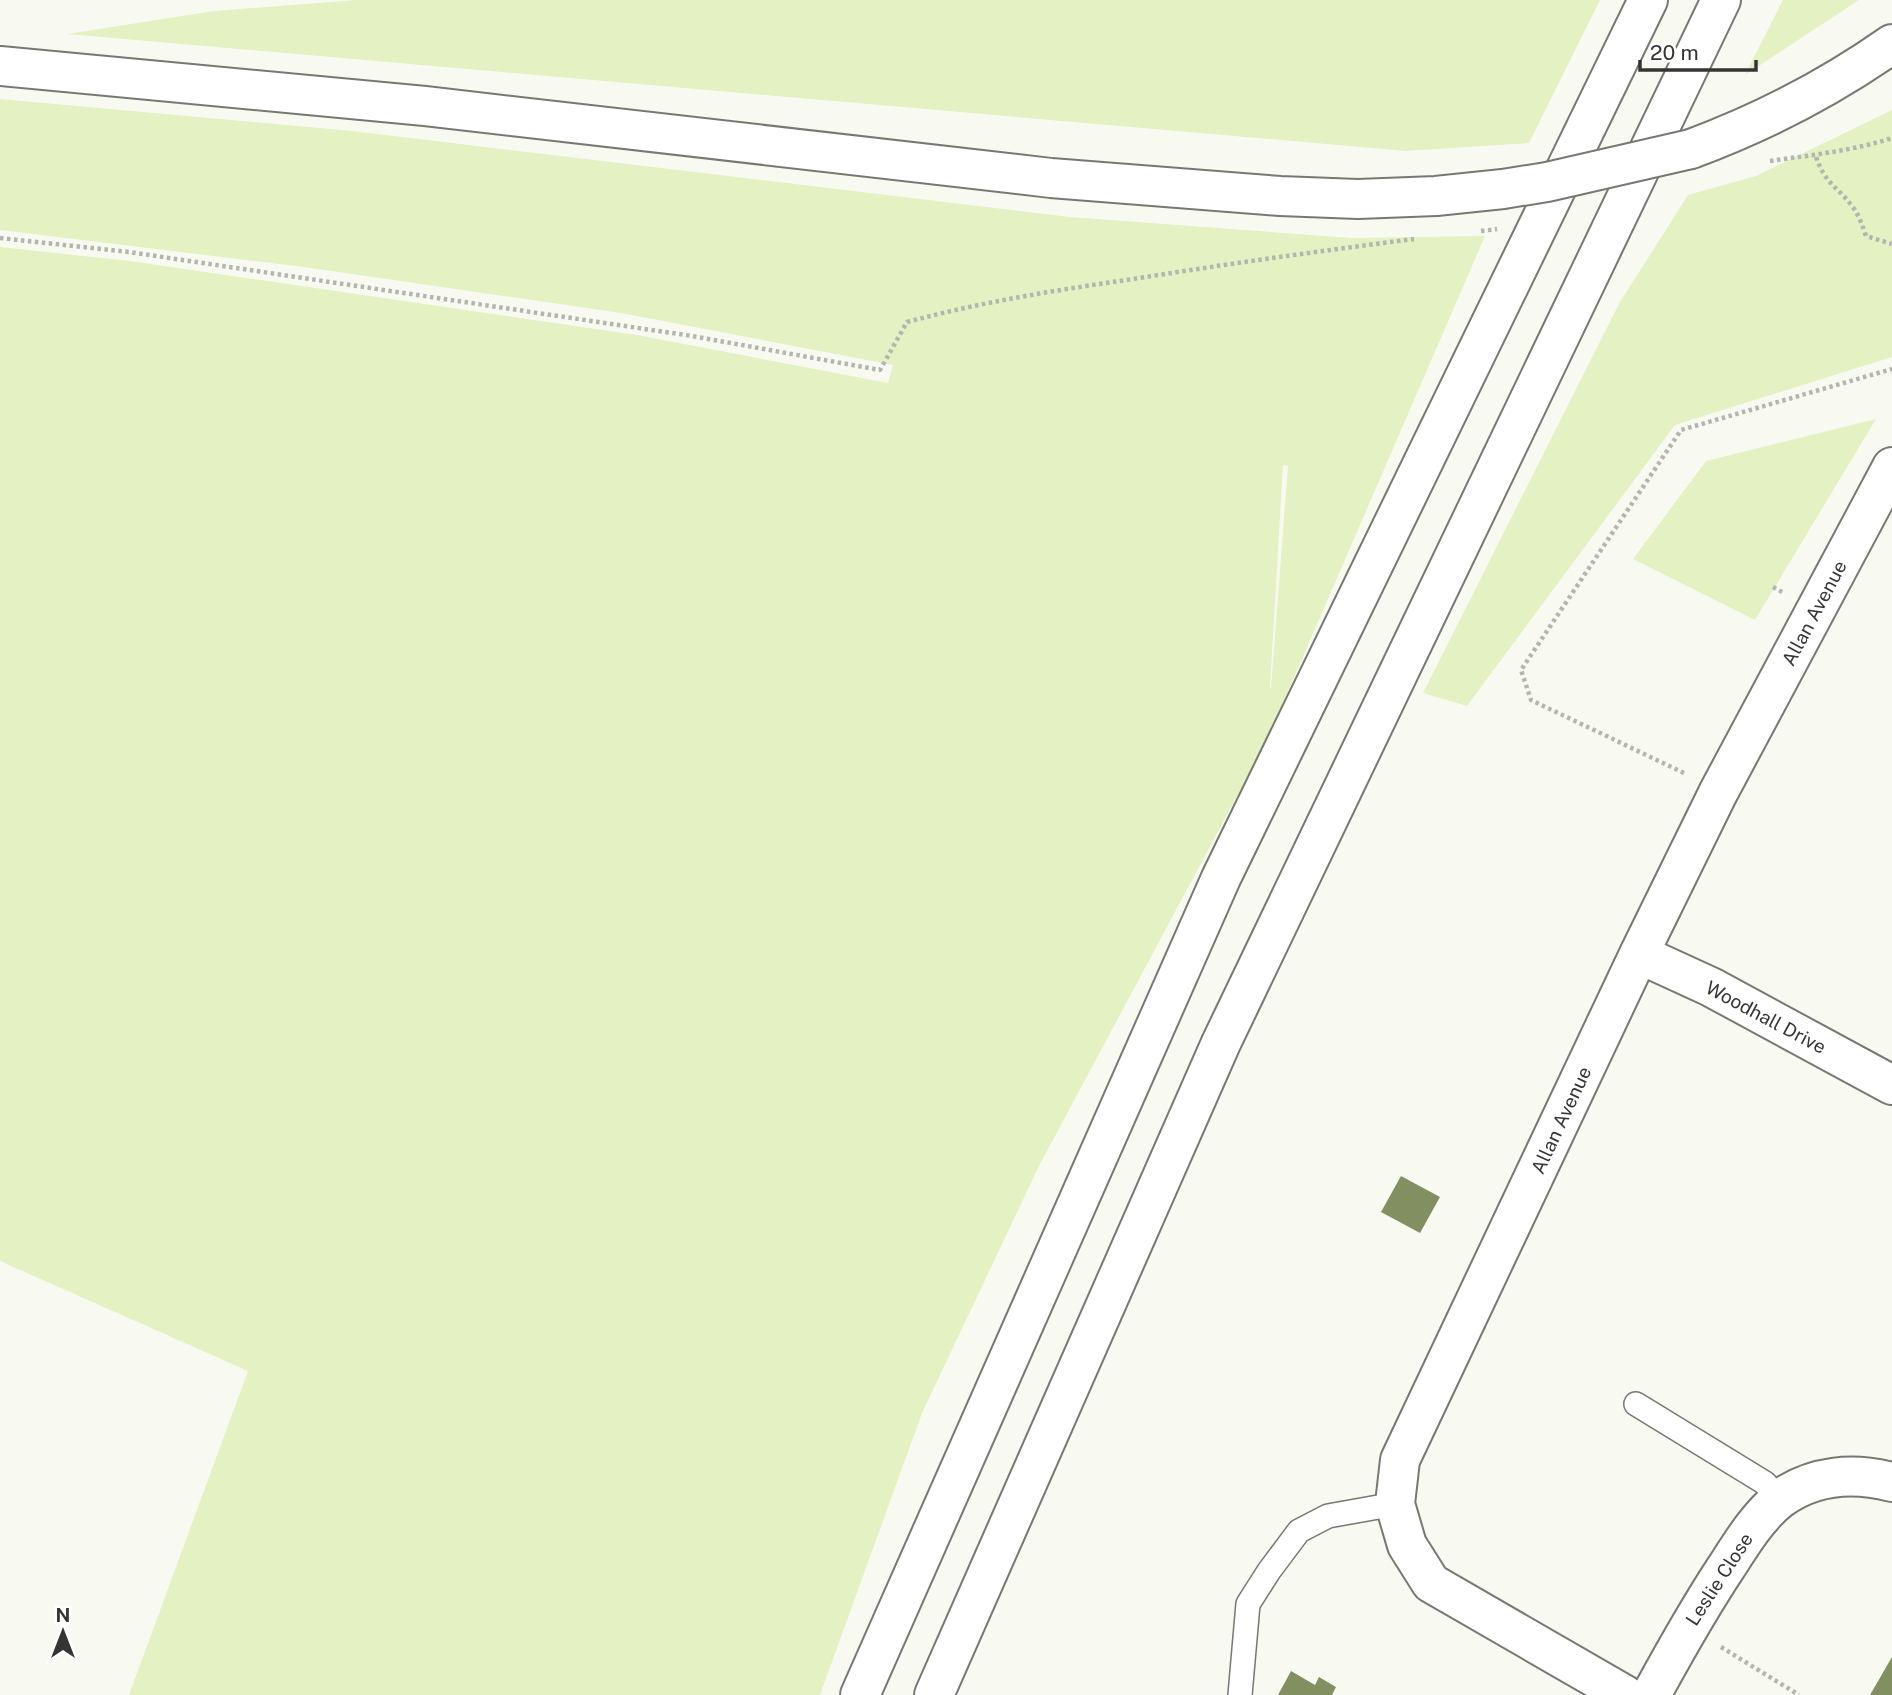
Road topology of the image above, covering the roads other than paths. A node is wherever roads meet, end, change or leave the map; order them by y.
1 (1648, 0) edge
2 (1721, 0) edge
3 (1892, 44) edge
4 (0, 66) edge
5 (1892, 467) edge
6 (1639, 954) junction
7 (1892, 1085) edge
8 (1636, 1404) dead end
9 (1892, 1482) edge
10 (1779, 1500) junction
11 (1395, 1504) junction
12 (860, 1695) edge
13 (934, 1695) edge
14 (1240, 1695) edge
15 (1625, 1695) edge
16 (1651, 1695) edge

1 - 12 main road
2 - 13 main road
3 - 4 main road, bridge
5 - 6 main road, Allan Avenue
6 - 7 main road, Woodhall Drive
6 - 11 main road, Allan Avenue
8 - 10 lane
9 - 10 main road, Leslie Close
10 - 16 main road, Leslie Close
11 - 14 lane
11 - 15 main road, Allan Avenue

